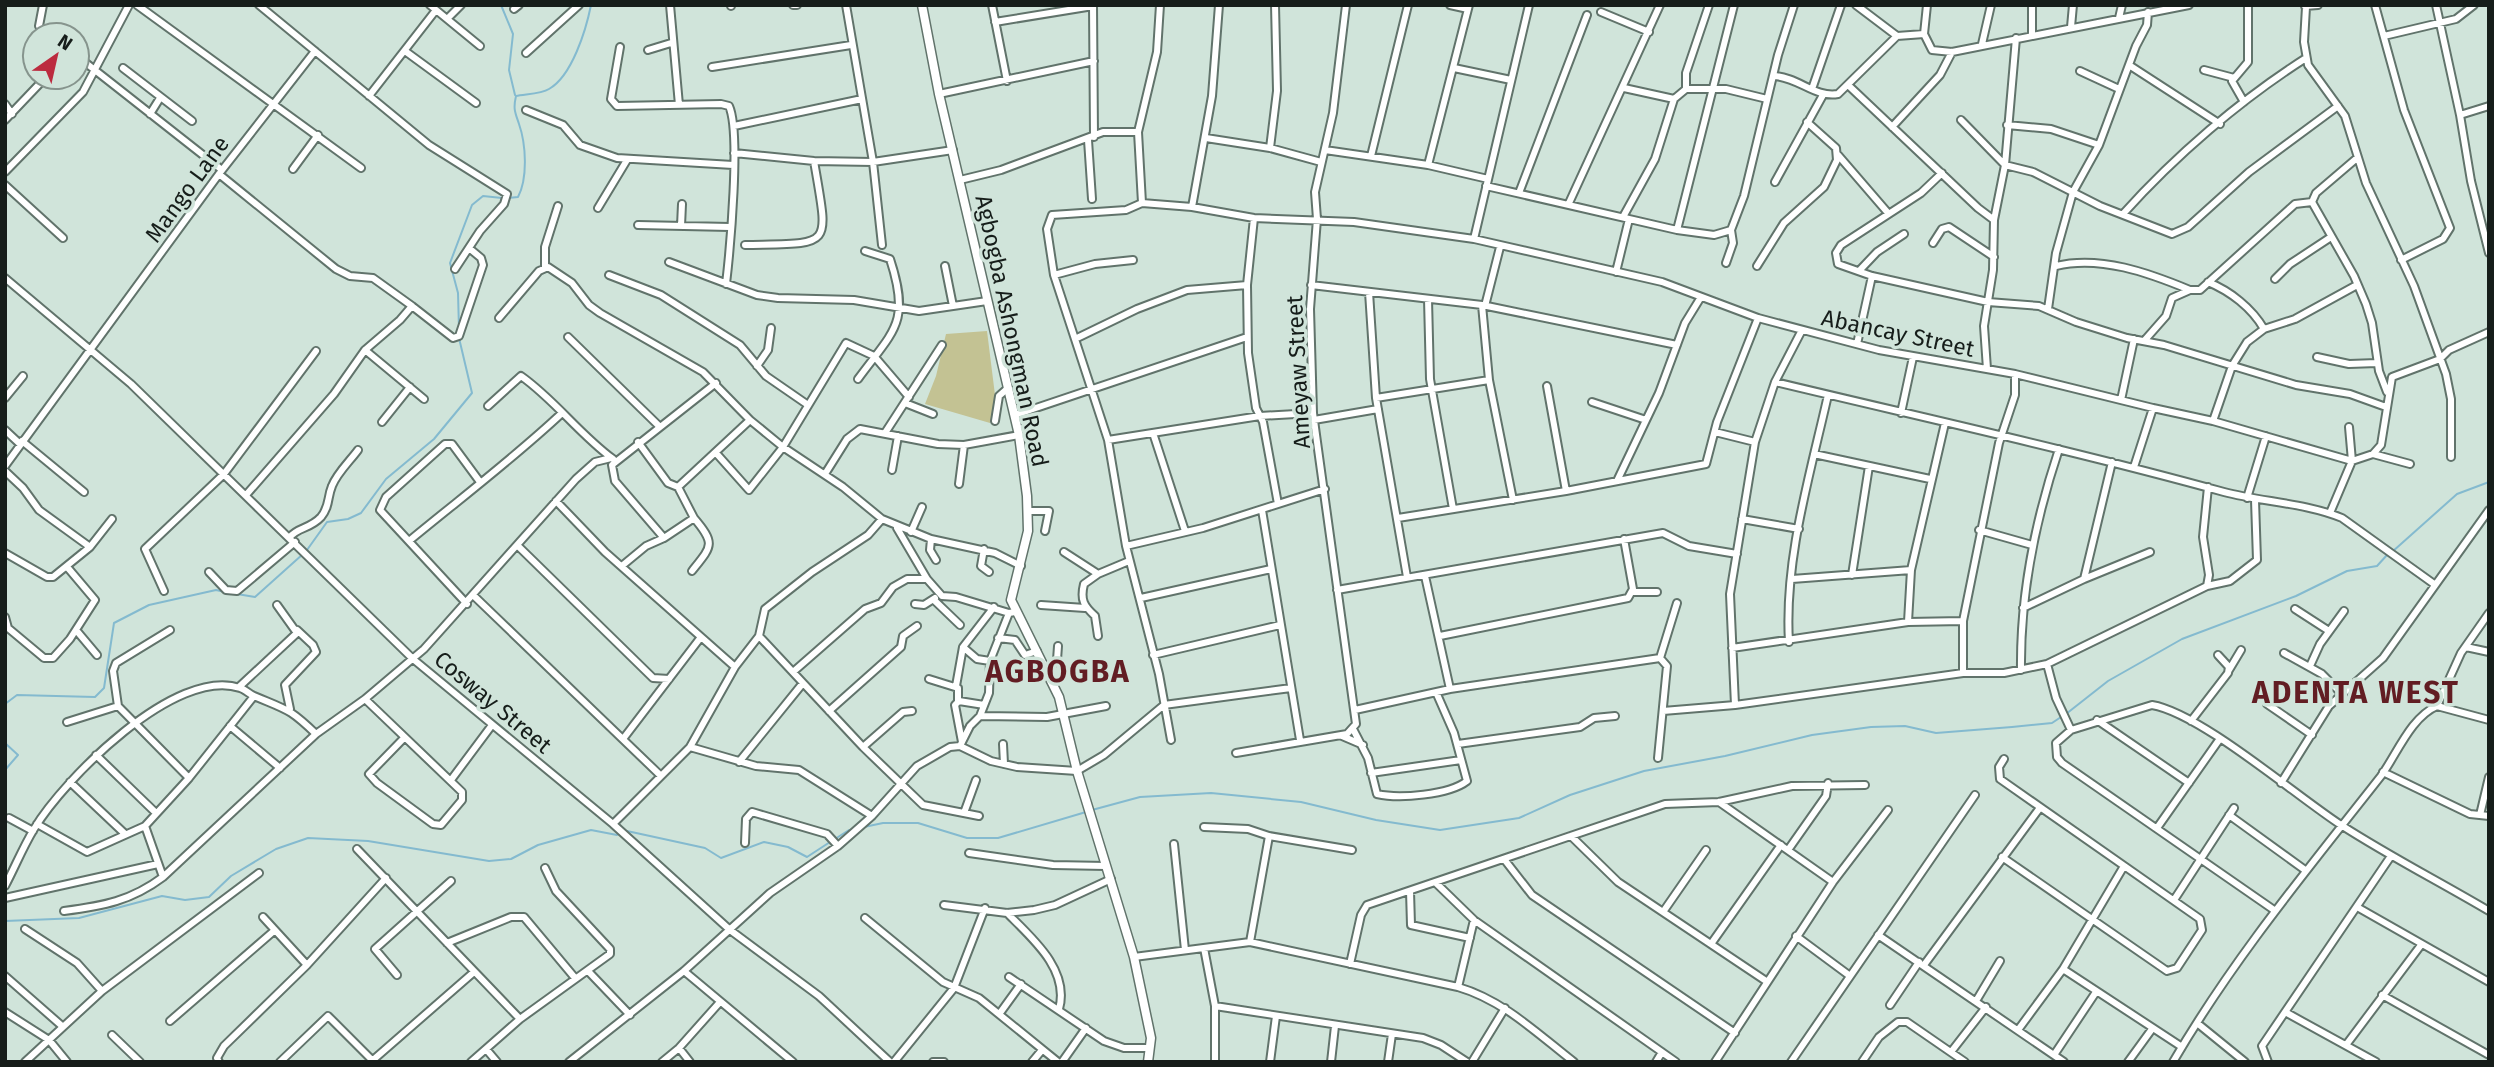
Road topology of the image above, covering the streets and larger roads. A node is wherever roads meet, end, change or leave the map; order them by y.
1 (129, 5) edge
2 (137, 5) edge
3 (259, 5) edge
4 (461, 5) edge
5 (579, 5) edge
6 (670, 5) edge
7 (846, 5) edge
8 (922, 5) edge
9 (992, 5) edge
10 (1160, 5) edge
11 (1219, 5) edge
12 (1275, 5) edge
13 (1346, 5) edge
14 (1408, 5) edge
15 (1450, 5) edge
16 (1528, 5) edge
17 (1660, 5) edge
18 (1709, 5) edge
19 (1734, 5) edge
20 (1794, 5) edge
21 (1842, 5) edge
22 (1856, 5) edge
23 (1927, 5) edge
24 (1991, 5) edge
25 (2032, 5) edge
26 (2073, 5) edge
27 (2122, 5) edge
28 (2189, 5) edge
29 (2248, 5) edge
30 (2318, 5) edge
31 (2375, 5) edge
32 (2436, 5) edge
33 (2474, 5) edge
34 (1093, 6) edge
35 (2305, 6) edge
36 (1469, 7) edge
37 (433, 8) edge
38 (1601, 12) dead end
39 (2148, 12) junction
40 (1587, 15) dead end
41 (448, 18) junction
42 (2119, 18) junction
43 (995, 22) junction
44 (2440, 24) junction
45 (2071, 27) junction
46 (1649, 32) junction
47 (1924, 34) junction
48 (2032, 34) junction
49 (1897, 36) junction
50 (2384, 36) junction
51 (2016, 38) junction
52 (671, 43) junction
53 (1982, 44) junction
54 (851, 45) junction
55 (480, 46) dead end
56 (620, 47) dead end
57 (648, 50) dead end
58 (315, 51) junction
59 (405, 51) junction
60 (1952, 51) junction
61 (526, 53) dead end
62 (2306, 58) junction
63 (1094, 61) junction
64 (2129, 65) junction
65 (91, 66) edge
66 (712, 67) dead end
67 (123, 68) dead end
68 (1454, 68) junction
69 (2204, 70) dead end
70 (97, 71) junction
71 (2080, 71) dead end
72 (1774, 76) junction
73 (2234, 78) junction
74 (1511, 80) junction
75 (1007, 81) junction
76 (1848, 85) junction
77 (1624, 88) junction
78 (1686, 89) junction
79 (1812, 89) junction
80 (2119, 89) junction
81 (1713, 90) junction
82 (33, 91) edge
83 (939, 94) junction
84 (1823, 95) junction
85 (369, 96) junction
86 (160, 98) junction
87 (862, 99) junction
88 (1674, 99) junction
89 (1768, 99) junction
90 (2244, 102) junction
91 (273, 103) junction
92 (476, 103) dead end
93 (5, 104) edge
94 (679, 105) junction
95 (2338, 106) junction
96 (2489, 106) edge
97 (526, 110) dead end
98 (12, 114) junction
99 (150, 114) junction
100 (2460, 115) junction
101 (5, 120) edge
102 (1961, 120) dead end
103 (192, 121) dead end
104 (1807, 122) junction
105 (2220, 124) junction
106 (2007, 125) junction
107 (734, 126) junction
108 (1892, 127) junction
109 (1138, 132) junction
110 (318, 135) junction
111 (1091, 138) junction
112 (1206, 138) junction
113 (2099, 145) junction
114 (1270, 148) junction
115 (953, 150) junction
116 (1325, 150) junction
117 (734, 153) junction
118 (1838, 153) junction
119 (1371, 156) junction
120 (2357, 158) junction
121 (627, 160) junction
122 (814, 161) junction
123 (873, 162) junction
124 (1321, 162) junction
125 (733, 165) junction
126 (1428, 165) junction
127 (2005, 165) junction
128 (362, 168) dead end
129 (293, 169) dead end
130 (5, 172) edge
131 (221, 172) junction
132 (1942, 173) junction
133 (960, 180) junction
134 (1487, 182) junction
135 (1775, 182) dead end
136 (5, 185) edge
137 (2073, 192) junction
138 (1519, 193) junction
139 (1092, 199) dead end
140 (2312, 202) junction
141 (1142, 203) junction
142 (682, 204) dead end
143 (1569, 204) junction
144 (558, 206) dead end
145 (1192, 207) junction
146 (2489, 207) edge
147 (598, 208) dead end
148 (2479, 210) junction
149 (1888, 213) junction
150 (2123, 215) junction
151 (1254, 218) junction
152 (1626, 218) junction
153 (1317, 219) junction
154 (1994, 220) junction
155 (638, 225) dead end
156 (681, 226) junction
157 (730, 227) junction
158 (1676, 230) junction
159 (1731, 230) junction
160 (1904, 234) dead end
161 (2331, 236) junction
162 (63, 238) dead end
163 (1474, 239) junction
164 (1933, 243) dead end
165 (745, 245) dead end
166 (882, 245) dead end
167 (1500, 247) junction
168 (469, 248) junction
169 (865, 251) dead end
170 (2489, 253) edge
171 (1994, 257) junction
172 (1133, 260) dead end
173 (2401, 260) junction
174 (669, 262) dead end
175 (1726, 263) dead end
176 (945, 266) dead end
177 (1758, 266) dead end
178 (2056, 266) junction
179 (545, 267) junction
180 (455, 270) dead end
181 (1859, 271) junction
182 (1616, 272) junction
183 (609, 275) dead end
184 (1054, 275) junction
185 (1872, 276) junction
186 (5, 278) edge
187 (2275, 279) dead end
188 (2208, 282) junction
189 (726, 284) junction
190 (1247, 285) junction
191 (1311, 285) junction
192 (2357, 285) junction
193 (2190, 290) junction
194 (1369, 292) junction
195 (1701, 298) junction
196 (1427, 299) junction
197 (987, 301) junction
198 (1988, 302) junction
199 (412, 306) junction
200 (953, 306) junction
201 (1484, 306) junction
202 (901, 307) junction
203 (2048, 309) junction
204 (499, 318) dead end
205 (1758, 318) junction
206 (771, 328) dead end
207 (2264, 328) junction
208 (1802, 330) junction
209 (2489, 331) edge
210 (568, 337) dead end
211 (1247, 337) junction
212 (1075, 339) junction
213 (2134, 339) junction
214 (2144, 341) junction
215 (1857, 344) junction
216 (942, 345) dead end
217 (1677, 345) junction
218 (90, 350) junction
219 (365, 350) junction
220 (316, 351) dead end
221 (874, 356) junction
222 (1913, 357) junction
223 (2317, 357) dead end
224 (2440, 359) junction
225 (2377, 363) junction
226 (757, 366) junction
227 (2232, 366) junction
228 (1987, 369) junction
229 (2015, 373) junction
230 (23, 376) dead end
231 (858, 379) dead end
232 (1489, 380) junction
233 (1775, 382) junction
234 (716, 383) junction
235 (1547, 386) dead end
236 (410, 387) junction
237 (1008, 388) junction
238 (1091, 389) junction
239 (1432, 389) junction
240 (2387, 394) junction
241 (1828, 395) junction
242 (5, 398) edge
243 (1376, 398) junction
244 (424, 399) dead end
245 (907, 400) junction
246 (2121, 400) junction
247 (1592, 402) dead end
248 (808, 405) junction
249 (488, 406) dead end
250 (2386, 407) junction
251 (2153, 408) junction
252 (1378, 409) junction
253 (1901, 413) junction
254 (562, 414) junction
255 (933, 414) dead end
256 (1015, 415) junction
257 (1260, 416) junction
258 (1314, 417) junction
259 (750, 420) junction
260 (1646, 420) junction
261 (995, 421) dead end
262 (2213, 421) junction
263 (382, 422) dead end
264 (1945, 423) junction
265 (659, 426) junction
266 (2350, 427) dead end
267 (5, 430) edge
268 (1715, 432) junction
269 (885, 433) junction
270 (1153, 433) junction
271 (2002, 434) junction
272 (1019, 435) junction
273 (898, 436) junction
274 (2266, 436) junction
275 (1108, 440) junction
276 (638, 442) junction
277 (1755, 442) junction
278 (21, 443) junction
279 (964, 445) junction
280 (783, 447) junction
281 (599, 448) junction
282 (2059, 449) junction
283 (358, 450) dead end
284 (716, 453) junction
285 (1814, 454) junction
286 (2373, 454) junction
287 (2451, 457) dead end
288 (613, 459) junction
289 (2353, 461) junction
290 (2112, 462) junction
291 (595, 463) junction
292 (2410, 464) dead end
293 (5, 466) edge
294 (1869, 467) junction
295 (2134, 467) junction
296 (892, 470) dead end
297 (5, 471) edge
298 (224, 474) junction
299 (825, 474) junction
300 (1930, 478) junction
301 (1617, 481) junction
302 (480, 482) junction
303 (960, 484) dead end
304 (678, 487) junction
305 (2208, 487) junction
306 (1325, 489) junction
307 (1566, 491) junction
308 (84, 492) dead end
309 (246, 495) junction
310 (2247, 498) junction
311 (1513, 500) junction
312 (2255, 500) junction
313 (556, 502) junction
314 (1278, 503) junction
315 (922, 507) dead end
316 (1453, 509) junction
317 (1262, 510) junction
318 (2489, 510) edge
319 (1028, 511) junction
320 (2330, 513) junction
321 (694, 518) junction
322 (1398, 518) junction
323 (112, 519) dead end
324 (882, 519) junction
325 (1742, 519) junction
326 (896, 527) junction
327 (1799, 529) junction
328 (1979, 530) junction
329 (1045, 531) dead end
330 (1185, 531) junction
331 (911, 533) junction
332 (664, 538) junction
333 (1624, 539) junction
334 (931, 540) junction
335 (294, 541) junction
336 (409, 541) junction
337 (2032, 545) junction
338 (518, 546) junction
339 (1126, 546) junction
340 (90, 547) junction
341 (984, 550) junction
342 (5, 552) edge
343 (1064, 552) dead end
344 (2150, 552) dead end
345 (1737, 554) junction
346 (936, 560) dead end
347 (1129, 561) junction
348 (622, 565) junction
349 (1021, 566) junction
350 (68, 568) junction
351 (1271, 569) junction
352 (1911, 570) junction
353 (692, 571) dead end
354 (209, 572) dead end
355 (989, 572) dead end
356 (1098, 574) junction
357 (1852, 575) junction
358 (1425, 576) junction
359 (1407, 577) junction
360 (927, 579) junction
361 (1792, 579) junction
362 (2084, 579) junction
363 (2434, 584) junction
364 (2207, 586) junction
365 (1337, 590) junction
366 (164, 592) dead end
367 (1632, 592) junction
368 (1657, 592) dead end
369 (474, 596) junction
370 (936, 597) junction
371 (1141, 598) junction
372 (1677, 603) dead end
373 (467, 604) junction
374 (915, 604) dead end
375 (277, 605) dead end
376 (1041, 605) dead end
377 (994, 607) junction
378 (1085, 608) junction
379 (2023, 608) junction
380 (2295, 609) dead end
381 (2344, 611) dead end
382 (1012, 612) junction
383 (2489, 613) edge
384 (5, 617) edge
385 (1963, 621) junction
386 (1908, 622) junction
387 (960, 625) dead end
388 (1280, 625) junction
389 (917, 626) dead end
390 (7, 629) edge
391 (76, 630) junction
392 (170, 630) dead end
393 (298, 630) junction
394 (2329, 631) junction
395 (759, 636) junction
396 (1098, 636) dead end
397 (1440, 636) junction
398 (701, 637) junction
399 (998, 638) junction
400 (1789, 642) junction
401 (1058, 646) dead end
402 (963, 647) junction
403 (2466, 647) junction
404 (1732, 648) junction
405 (2241, 650) dead end
406 (1037, 651) junction
407 (2489, 652) edge
408 (2284, 653) dead end
409 (97, 655) dead end
410 (1153, 655) junction
411 (2218, 655) dead end
412 (1660, 658) junction
413 (413, 659) junction
414 (990, 661) junction
415 (2047, 664) junction
416 (2310, 666) junction
417 (735, 667) junction
418 (1047, 669) junction
419 (2021, 670) junction
420 (2229, 670) junction
421 (793, 672) junction
422 (1963, 673) junction
423 (653, 678) junction
424 (670, 679) junction
425 (929, 679) dead end
426 (803, 683) junction
427 (956, 686) junction
428 (240, 688) junction
429 (1291, 688) junction
430 (1450, 689) junction
431 (1436, 692) junction
432 (659, 693) junction
433 (2341, 693) junction
434 (254, 696) junction
435 (365, 699) junction
436 (958, 702) junction
437 (2267, 704) dead end
438 (984, 705) junction
439 (1164, 705) junction
440 (1735, 705) junction
441 (118, 706) junction
442 (1106, 706) dead end
443 (2437, 706) junction
444 (290, 709) junction
445 (1354, 710) junction
446 (829, 711) junction
447 (912, 711) dead end
448 (1663, 711) junction
449 (1063, 713) junction
450 (980, 716) junction
451 (1615, 716) dead end
452 (2097, 720) junction
453 (2191, 720) junction
454 (2489, 720) edge
455 (67, 722) dead end
456 (135, 724) junction
457 (492, 725) junction
458 (230, 726) junction
459 (1353, 729) junction
460 (2071, 730) junction
461 (316, 734) junction
462 (1343, 734) junction
463 (2312, 735) junction
464 (404, 738) junction
465 (623, 739) junction
466 (1171, 740) dead end
467 (1300, 740) junction
468 (2220, 740) junction
469 (1003, 744) dead end
470 (1458, 744) junction
471 (961, 745) junction
472 (1363, 745) junction
473 (690, 747) junction
474 (863, 747) junction
475 (1236, 752) dead end
476 (96, 755) junction
477 (1658, 758) dead end
478 (2004, 759) dead end
479 (1461, 760) junction
480 (739, 762) junction
481 (1004, 764) junction
482 (280, 768) junction
483 (1077, 771) junction
484 (2383, 772) junction
485 (1371, 773) junction
486 (660, 775) junction
487 (2489, 777) edge
488 (189, 778) junction
489 (451, 780) junction
490 (976, 780) dead end
491 (70, 782) junction
492 (1828, 783) junction
493 (2189, 783) junction
494 (2281, 783) junction
495 (898, 784) junction
496 (1865, 785) dead end
497 (1975, 794) dead end
498 (1719, 802) junction
499 (2234, 808) dead end
500 (2039, 809) junction
501 (1888, 810) dead end
502 (156, 813) junction
503 (964, 813) junction
504 (2480, 815) junction
505 (872, 816) junction
506 (979, 816) dead end
507 (2229, 816) junction
508 (2489, 816) edge
509 (9, 818) dead end
510 (37, 824) junction
511 (613, 824) junction
512 (2341, 825) junction
513 (145, 827) junction
514 (1204, 827) dead end
515 (2157, 828) junction
516 (33, 831) junction
517 (124, 833) junction
518 (1269, 836) junction
519 (1572, 836) junction
520 (833, 841) junction
521 (745, 843) dead end
522 (1174, 844) dead end
523 (1781, 845) junction
524 (357, 849) dead end
525 (1352, 850) dead end
526 (1706, 850) dead end
527 (1788, 850) junction
528 (969, 853) dead end
529 (2391, 856) junction
530 (2002, 857) junction
531 (1504, 859) junction
532 (2202, 859) junction
533 (159, 864) junction
534 (1106, 866) junction
535 (2124, 866) junction
536 (545, 868) dead end
537 (2305, 870) junction
538 (259, 873) dead end
539 (163, 877) junction
540 (386, 878) junction
541 (1111, 879) junction
542 (451, 881) dead end
543 (1833, 882) junction
544 (1436, 883) junction
545 (5, 886) edge
546 (1410, 891) junction
547 (5, 898) edge
548 (2174, 900) junction
549 (944, 905) dead end
550 (2357, 907) junction
551 (985, 908) junction
552 (2274, 910) junction
553 (64, 911) dead end
554 (416, 911) junction
555 (2489, 911) edge
556 (1663, 912) junction
557 (1007, 913) junction
558 (263, 917) dead end
559 (865, 918) dead end
560 (2092, 919) junction
561 (1474, 920) junction
562 (25, 929) dead end
563 (275, 930) junction
564 (730, 930) junction
565 (1878, 935) junction
566 (1796, 936) junction
567 (1470, 937) junction
568 (1250, 942) junction
569 (447, 943) junction
570 (1711, 944) junction
571 (2421, 945) junction
572 (1204, 948) junction
573 (1185, 950) junction
574 (1134, 957) junction
575 (2000, 961) dead end
576 (1921, 963) junction
577 (1350, 964) junction
578 (307, 965) junction
579 (2063, 969) junction
580 (588, 971) junction
581 (684, 971) junction
582 (474, 972) junction
583 (397, 975) dead end
584 (5, 976) edge
585 (1850, 976) junction
586 (1009, 977) dead end
587 (575, 978) junction
588 (1766, 981) junction
589 (2489, 982) edge
590 (1021, 984) junction
591 (954, 988) junction
592 (1458, 988) junction
593 (102, 991) junction
594 (2096, 992) junction
595 (2382, 995) junction
596 (1976, 1001) junction
597 (720, 1002) junction
598 (1890, 1005) dead end
599 (1215, 1006) junction
600 (1986, 1007) junction
601 (1059, 1009) junction
602 (1505, 1009) junction
603 (5, 1012) edge
604 (2285, 1012) junction
605 (1000, 1013) junction
606 (630, 1016) junction
607 (1276, 1016) junction
608 (520, 1019) junction
609 (170, 1021) dead end
610 (2197, 1023) junction
611 (62, 1026) junction
612 (1335, 1027) junction
613 (1086, 1028) junction
614 (2018, 1030) junction
615 (2152, 1030) junction
616 (1735, 1033) junction
617 (1392, 1034) junction
618 (112, 1035) dead end
619 (49, 1041) junction
620 (2346, 1045) junction
621 (2182, 1047) junction
622 (680, 1048) junction
623 (1150, 1048) junction
624 (486, 1049) junction
625 (1042, 1050) junction
626 (1662, 1052) junction
627 (1951, 1052) junction
628 (2054, 1055) junction
629 (2489, 1055) edge
630 (373, 1061) edge
631 (26, 1062) edge
632 (67, 1062) edge
633 (140, 1062) edge
634 (219, 1062) edge
635 (280, 1062) edge
636 (471, 1062) edge
637 (497, 1062) edge
638 (569, 1062) edge
639 (662, 1062) edge
640 (690, 1062) edge
641 (793, 1062) edge
642 (892, 1062) edge
643 (933, 1062) edge
644 (944, 1062) edge
645 (1032, 1062) edge
646 (1060, 1062) edge
647 (1148, 1062) edge
648 (1215, 1062) edge
649 (1270, 1062) edge
650 (1331, 1062) edge
651 (1388, 1062) edge
652 (1469, 1062) edge
653 (1574, 1062) edge
654 (1656, 1062) edge
655 (1676, 1062) edge
656 (1715, 1062) edge
657 (1791, 1062) edge
658 (1862, 1062) edge
659 (1965, 1062) edge
660 (2064, 1062) edge
661 (2128, 1062) edge
662 (2173, 1062) edge
663 (2245, 1062) edge
664 (2268, 1062) edge
665 (2376, 1062) edge

1 - 70 street
2 - 91 street
3 - 58 street
4 - 41 street
5 - 61 street
6 - 52 street
7 - 54 street
8 - 83 street, Agbogba Ashongman Road
9 - 43 street
10 - 109 street
11 - 112 street
12 - 114 street
13 - 116 street, Ameyaw Street
14 - 119 street
15 - 36 street
16 - 74 street
17 - 46 street
18 - 78 street
19 - 81 street
20 - 72 street
21 - 79 street
22 - 49 street
23 - 47 street
24 - 53 street
25 - 48 street
26 - 45 street
27 - 42 street
28 - 39 street
29 - 73 street
30 - 35 street
31 - 50 street
32 - 44 street
33 - 44 street
34 - 43 street
34 - 63 street
35 - 62 street
36 - 68 street
37 - 41 street
37 - 59 street
38 - 46 street
39 - 42 street
39 - 64 street
40 - 138 street
41 - 55 street
42 - 45 street
43 - 75 street
44 - 50 street
44 - 100 street
45 - 48 street
46 - 77 street
47 - 49 street
47 - 60 street
48 - 51 street
49 - 76 street
50 - 173 street
51 - 53 street
51 - 106 street
52 - 57 street
52 - 94 street
53 - 60 street
54 - 66 street
54 - 87 street
56 - 94 street
58 - 85 street
58 - 91 street, Mango Lane
59 - 85 street
59 - 92 street
60 - 108 street
62 - 90 street
62 - 95 street
63 - 75 street
63 - 111 street
64 - 80 street
64 - 105 street
65 - 70 street
67 - 86 street
68 - 74 street
68 - 126 street
69 - 73 street
70 - 99 street
70 - 130 street
71 - 80 street
72 - 79 street
72 - 89 street
73 - 90 street
74 - 134 street
75 - 83 street
76 - 84 street
76 - 108 street
77 - 88 street
77 - 143 street
78 - 81 street
78 - 88 street
79 - 84 street
80 - 113 street
81 - 89 street
81 - 158 street
82 - 98 street
83 - 115 street, Agbogba Ashongman Road
84 - 104 street
85 - 168 street
86 - 99 street
86 - 103 street
87 - 107 street
87 - 123 street
88 - 152 street
89 - 159 street
90 - 105 street
91 - 110 street
91 - 131 street, Mango Lane
93 - 98 street
94 - 107 street
95 - 120 street
95 - 150 street
96 - 100 street
97 - 121 street
98 - 101 street
99 - 131 street
100 - 148 street
102 - 127 street
104 - 118 street
104 - 135 street
105 - 150 street
106 - 113 street
106 - 127 street
107 - 117 street
108 - 132 street
109 - 111 street
109 - 141 street
110 - 128 street
110 - 129 street
111 - 133 street
111 - 139 street
112 - 114 street
112 - 145 street
113 - 137 street
114 - 124 street
115 - 123 street
115 - 133 street, Agbogba Ashongman Road
116 - 119 street
116 - 124 street, Ameyaw Street
117 - 122 street
117 - 125 street
118 - 149 street
118 - 177 street
119 - 126 street
120 - 140 street
120 - 173 street
121 - 125 street
121 - 147 street
122 - 123 street
122 - 165 street
123 - 166 street
124 - 153 street, Ameyaw Street
125 - 157 street
126 - 134 street
127 - 137 street
127 - 154 street
131 - 199 street
131 - 218 street, Mango Lane
132 - 149 street
132 - 154 street
133 - 197 street, Agbogba Ashongman Road
134 - 138 street
134 - 163 street
136 - 162 street
137 - 150 street
137 - 178 street
138 - 143 street
140 - 161 street
140 - 188 street
141 - 145 street, Abancay Street
141 - 184 street, Abancay Street
142 - 156 street
143 - 152 street
144 - 179 street
145 - 151 street, Abancay Street
146 - 148 street
148 - 170 street
149 - 181 street
151 - 153 street, Abancay Street
151 - 190 street
152 - 158 street
152 - 182 street
153 - 163 street, Abancay Street
153 - 191 street, Ameyaw Street
154 - 171 street
155 - 156 street
156 - 157 street
157 - 189 street
158 - 159 street
159 - 175 street
160 - 181 street
161 - 187 street
161 - 192 street
163 - 167 street, Abancay Street
164 - 171 street
167 - 182 street, Abancay Street
167 - 201 street
168 - 180 street
168 - 199 street
169 - 202 street
171 - 198 street
172 - 184 street
173 - 224 street
174 - 189 street
176 - 200 street
178 - 193 street
178 - 203 street
179 - 204 street
179 - 234 street
181 - 185 street
182 - 195 street, Abancay Street
183 - 226 street
184 - 212 street
185 - 198 street
185 - 215 street
186 - 218 street, Cosway Street
188 - 193 street
188 - 207 street
189 - 202 street
190 - 211 street
190 - 212 street
191 - 194 street
191 - 258 street, Ameyaw Street
192 - 207 street
192 - 225 street
193 - 214 street
194 - 196 street
194 - 243 street
195 - 205 street, Abancay Street
195 - 217 street
196 - 201 street
196 - 239 street
197 - 200 street
197 - 237 street, Agbogba Ashongman Road
198 - 203 street
198 - 228 street
199 - 219 street
200 - 202 street
201 - 217 street
201 - 232 street
202 - 221 street
203 - 213 street
205 - 208 street, Abancay Street
205 - 268 street
206 - 226 street
207 - 227 street
208 - 215 street, Abancay Street
208 - 233 street
209 - 224 street
210 - 265 street
211 - 238 street
211 - 257 street
212 - 238 street
213 - 214 street
213 - 246 street
214 - 227 street
215 - 222 street, Abancay Street
216 - 245 street
217 - 260 street
218 - 278 street, Mango Lane
218 - 298 street, Cosway Street
219 - 236 street
219 - 309 street
220 - 298 street
221 - 231 street
221 - 245 street
221 - 248 street
222 - 228 street, Abancay Street
222 - 253 street
223 - 225 street
224 - 240 street
224 - 287 street
225 - 240 street
226 - 248 street
227 - 250 street
227 - 262 street
228 - 229 street, Abancay Street
229 - 246 street, Abancay Street
229 - 271 street
230 - 242 street
232 - 239 street
232 - 311 street
233 - 241 street
233 - 277 street
234 - 259 street
234 - 265 street
235 - 307 street
236 - 244 street
236 - 263 street
237 - 256 street, Agbogba Ashongman Road
237 - 261 street
238 - 256 street
238 - 275 street
239 - 243 street
239 - 316 street
240 - 250 street
241 - 253 street
241 - 285 street
243 - 252 street
245 - 255 street
245 - 269 street
246 - 251 street, Abancay Street
247 - 260 street
248 - 280 street
249 - 254 street
250 - 286 street
251 - 262 street, Abancay Street
251 - 295 street
252 - 258 street
252 - 322 street
253 - 264 street
254 - 281 street
254 - 302 street
256 - 272 street, Agbogba Ashongman Road
257 - 258 street
257 - 270 street
257 - 314 street
258 - 306 street, Ameyaw Street
259 - 280 street
259 - 284 street
260 - 301 street
262 - 274 street, Abancay Street
264 - 271 street
264 - 300 street
265 - 276 street
266 - 289 street
267 - 278 street
268 - 277 street
268 - 301 street
269 - 273 street
269 - 299 street
270 - 275 street
270 - 330 street
271 - 282 street
271 - 328 street
272 - 279 street
272 - 319 street, Agbogba Ashongman Road
273 - 279 street
273 - 296 street
274 - 289 street, Abancay Street
274 - 310 street
275 - 339 street
276 - 288 street
276 - 304 street
277 - 325 street
278 - 293 street, Mango Lane
278 - 308 street
279 - 303 street
280 - 284 street
280 - 299 street
281 - 288 street
281 - 291 street
282 - 290 street
282 - 337 street
283 - 335 street
284 - 304 street
285 - 294 street
285 - 327 street
286 - 289 street
286 - 292 street
288 - 291 street
288 - 332 street
289 - 320 street
290 - 295 street
290 - 362 street
291 - 313 street
294 - 300 street
294 - 357 street
295 - 305 street
297 - 340 street
298 - 309 street, Cosway Street
298 - 366 street
299 - 324 street
300 - 352 street
301 - 307 street
302 - 336 street
302 - 336 street
304 - 321 street
305 - 310 street
305 - 364 street
306 - 314 street
306 - 365 street, Ameyaw Street
307 - 311 street
309 - 335 street, Cosway Street
310 - 312 street
311 - 316 street
312 - 320 street
312 - 364 street
313 - 338 street
313 - 348 street
314 - 317 street
315 - 331 street
316 - 322 street
317 - 330 street
317 - 351 street
318 - 363 street
319 - 329 street
319 - 349 street, Agbogba Ashongman Road
320 - 363 street
321 - 332 street
321 - 353 street
322 - 359 street
323 - 340 street
324 - 326 street
324 - 395 street
325 - 327 street
325 - 345 street
326 - 331 street
326 - 360 street
327 - 361 street
328 - 337 street
328 - 385 street
330 - 339 street
331 - 334 street
332 - 348 street
333 - 345 street
333 - 358 street
333 - 367 street
334 - 341 street
334 - 346 street
335 - 354 street
335 - 413 street, Cosway Street
336 - 373 street
337 - 379 street
338 - 369 street
338 - 423 street
339 - 347 street
340 - 350 street
341 - 349 street
341 - 355 street
342 - 350 street
343 - 356 street
344 - 362 street
345 - 404 street
347 - 356 street
347 - 371 street
348 - 398 street
349 - 382 street, Agbogba Ashongman Road
350 - 391 street
351 - 371 street
351 - 388 street
352 - 357 street
352 - 386 street
356 - 378 street
357 - 361 street
358 - 359 street
358 - 397 street
359 - 365 street
360 - 370 street
360 - 421 street
361 - 400 street
362 - 379 street
363 - 433 street
364 - 415 street
365 - 445 street, Ameyaw Street
367 - 368 street
367 - 397 street
369 - 373 street
369 - 465 street
370 - 374 street
370 - 377 street
370 - 387 street
371 - 410 street
372 - 412 street
373 - 413 street
375 - 393 street
376 - 378 street
377 - 382 street
377 - 402 street
378 - 396 street
379 - 419 street
380 - 394 street
381 - 394 street
382 - 399 street
382 - 406 street
383 - 403 street
384 - 390 street
385 - 386 street
385 - 422 street
386 - 400 street
388 - 410 street
388 - 429 street
389 - 446 street
390 - 391 street
391 - 409 street
392 - 441 street
393 - 428 street
393 - 444 street
394 - 416 street
395 - 417 street
395 - 421 street
397 - 430 street
398 - 417 street
398 - 424 street
399 - 406 street
399 - 414 street
400 - 404 street
401 - 418 street
402 - 414 street
402 - 427 street
403 - 407 street
403 - 443 street
404 - 440 street
405 - 420 street
406 - 418 street
408 - 416 street
410 - 439 street
411 - 420 street
412 - 430 street
412 - 448 street
413 - 435 street
413 - 457 street, Cosway Street
414 - 438 street
415 - 419 street
415 - 460 street
416 - 433 street
417 - 473 street
418 - 449 street
419 - 422 street
420 - 453 street
421 - 426 street
422 - 440 street
423 - 424 street
423 - 432 street
424 - 432 street
425 - 427 street
426 - 446 street
426 - 480 street
427 - 436 street
428 - 434 street
428 - 456 street
429 - 439 street
429 - 467 street
430 - 431 street
431 - 445 street
431 - 470 street
432 - 465 street
433 - 463 street
434 - 444 street
434 - 458 street
435 - 461 street
435 - 464 street
436 - 438 street
436 - 471 street
437 - 463 street
438 - 450 street
439 - 466 street
439 - 483 street
440 - 448 street
441 - 455 street
441 - 456 street
442 - 449 street
443 - 454 street
443 - 484 street
444 - 461 street
445 - 459 street, Ameyaw Street
446 - 474 street
447 - 474 street
448 - 477 street
449 - 450 street
449 - 483 street
450 - 471 street
451 - 470 street
452 - 453 street
452 - 460 street
452 - 493 street
453 - 468 street
456 - 476 street
456 - 488 street
457 - 489 street
457 - 511 street, Cosway Street
458 - 482 street
458 - 488 street
459 - 462 street
459 - 472 street
460 - 515 street
461 - 482 street
462 - 467 street
462 - 472 street
463 - 494 street
464 - 489 street
464 - 489 street
465 - 486 street
467 - 475 street
468 - 493 street
468 - 494 street
469 - 481 street
470 - 479 street
471 - 481 street
471 - 495 street
472 - 485 street
473 - 480 street
473 - 486 street
474 - 495 street
476 - 491 street
476 - 502 street
478 - 500 street
479 - 485 street
479 - 485 street
480 - 505 street
481 - 483 street
482 - 539 street
483 - 534 street
484 - 504 street
484 - 512 street
486 - 511 street
487 - 504 street
488 - 502 street
490 - 503 street
491 - 510 street
491 - 517 street
492 - 496 street
492 - 498 street
492 - 527 street
493 - 515 street
494 - 512 street
495 - 503 street
495 - 505 street
497 - 565 street
498 - 519 street
498 - 523 street
499 - 507 street
500 - 530 street
500 - 535 street
501 - 543 street
502 - 513 street
503 - 506 street
504 - 508 street
505 - 520 street
507 - 532 street
507 - 537 street
509 - 516 street
510 - 516 street
510 - 517 street
511 - 564 street, Cosway Street
512 - 529 street
512 - 537 street
513 - 517 street
513 - 533 street
514 - 518 street
515 - 532 street
516 - 545 street
518 - 525 street
518 - 568 street
519 - 531 street
519 - 556 street
520 - 521 street
520 - 564 street
522 - 573 street
523 - 527 street
523 - 570 street
524 - 540 street
526 - 556 street
527 - 543 street
528 - 534 street
529 - 550 street
529 - 555 street
530 - 560 street
530 - 576 street
531 - 544 street
531 - 616 street
532 - 548 street
532 - 552 street
533 - 539 street
533 - 547 street
534 - 541 street
535 - 548 street
535 - 560 street
536 - 580 street
537 - 552 street
538 - 593 street
539 - 553 street
540 - 554 street
540 - 578 street
541 - 557 street
541 - 574 street
542 - 554 street
543 - 566 street
544 - 546 street
544 - 561 street
546 - 567 street
546 - 577 street
548 - 560 street
549 - 551 street
550 - 571 street
550 - 604 street
551 - 557 street
551 - 591 street
552 - 610 street
554 - 569 street
554 - 583 street
556 - 570 street
557 - 601 street
558 - 563 street
559 - 591 street
560 - 579 street
561 - 567 street
561 - 626 street
562 - 593 street
563 - 578 street
563 - 609 street
564 - 581 street
564 - 642 street, Cosway Street
565 - 576 street
565 - 585 street
566 - 585 street
566 - 588 street
567 - 592 street
568 - 572 street
568 - 577 street
569 - 582 street
569 - 587 street
570 - 588 street
571 - 589 street
571 - 595 street
572 - 573 street
572 - 599 street
573 - 574 street
574 - 623 street
575 - 596 street
576 - 596 street
576 - 598 street
577 - 592 street
578 - 634 street
579 - 594 street
579 - 614 street
580 - 587 street
580 - 606 street
581 - 597 street
581 - 606 street
582 - 608 street
582 - 630 street
584 - 611 street
585 - 657 street
586 - 590 street
587 - 608 street
588 - 616 street
590 - 601 street
590 - 605 street
591 - 605 street
591 - 642 street
592 - 602 street
593 - 611 street
594 - 615 street
594 - 628 street
595 - 620 street
595 - 629 street
596 - 600 street
597 - 622 street
597 - 641 street
599 - 607 street
599 - 648 street
600 - 614 street
600 - 627 street
601 - 613 street
602 - 652 street
602 - 653 street
603 - 619 street
604 - 620 street
604 - 664 street
605 - 625 street
606 - 638 street
607 - 612 street
607 - 649 street
608 - 624 street
610 - 621 street
610 - 663 street
611 - 619 street
612 - 617 street
612 - 650 street
613 - 623 street
613 - 646 street
614 - 628 street
615 - 621 street
615 - 661 street
616 - 656 street
617 - 651 street
617 - 652 street
618 - 633 street
619 - 631 street
619 - 632 street
620 - 665 street
621 - 662 street
622 - 639 street
622 - 640 street
623 - 647 street
624 - 636 street
624 - 637 street
625 - 645 street
625 - 646 street
626 - 654 street
626 - 655 street
627 - 658 street
627 - 659 street
628 - 660 street
630 - 635 street
643 - 644 street

